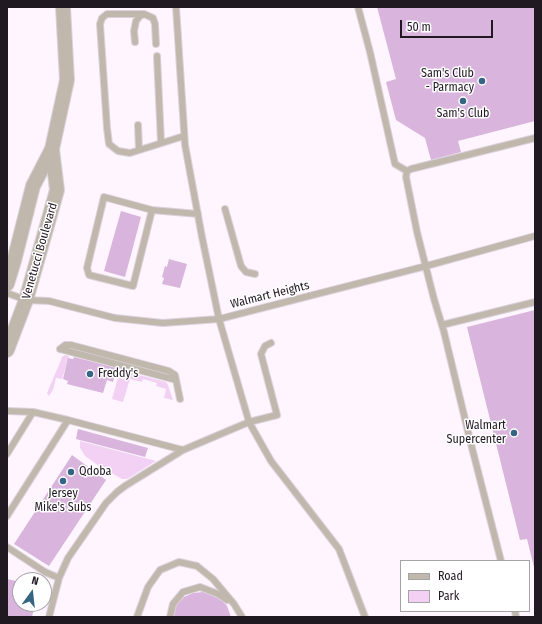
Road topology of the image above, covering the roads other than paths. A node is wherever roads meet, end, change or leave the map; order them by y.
1 (63, 7) edge
2 (176, 7) edge
3 (358, 7) edge
4 (144, 14) junction
5 (135, 42) dead end
6 (156, 44) dead end
7 (157, 56) dead end
8 (138, 125) dead end
9 (184, 136) junction
10 (535, 138) edge
11 (161, 142) junction
12 (52, 148) junction
13 (139, 149) junction
14 (407, 171) junction
15 (225, 209) dead end
16 (152, 210) junction
17 (198, 214) junction
18 (535, 236) edge
19 (426, 266) junction
20 (254, 274) dead end
21 (7, 284) edge
22 (7, 294) edge
23 (26, 300) junction
24 (535, 302) edge
25 (220, 319) junction
26 (442, 325) junction
27 (271, 343) dead end
28 (60, 349) dead end
29 (7, 350) edge
30 (180, 399) dead end
31 (7, 411) edge
32 (33, 412) junction
33 (68, 420) junction
34 (249, 422) junction
35 (184, 450) junction
36 (7, 454) edge
37 (7, 516) edge
38 (7, 547) edge
39 (501, 560) edge
40 (59, 578) junction
41 (234, 604) junction
42 (49, 617) edge
43 (137, 617) edge
44 (170, 617) edge
45 (237, 617) edge
46 (242, 617) edge
47 (365, 617) edge

1 - 12 street, Venetucci Boulevard
2 - 9 lane
3 - 14 lane
4 - 5 lane
4 - 6 lane
4 - 13 lane
7 - 11 lane
8 - 13 lane
9 - 11 lane
9 - 17 lane
10 - 14 lane
11 - 13 lane
12 - 21 street, Venetucci Boulevard
12 - 23 street, Venetucci Boulevard
14 - 19 lane
15 - 20 lane
16 - 16 lane
16 - 17 lane
17 - 25 lane
18 - 19 lane, Walmart Heights
19 - 25 lane, Walmart Heights
19 - 26 lane
22 - 23 lane, Walmart Heights
23 - 25 lane, Walmart Heights
23 - 29 street, Venetucci Boulevard
24 - 26 lane
25 - 34 lane
26 - 39 lane
27 - 34 lane
28 - 30 lane
31 - 32 lane
32 - 33 lane
32 - 36 lane
33 - 35 lane
33 - 37 lane
34 - 35 lane
34 - 47 lane
35 - 40 lane
38 - 40 lane
40 - 42 lane
41 - 43 lane
41 - 44 lane
41 - 45 lane
41 - 46 lane

